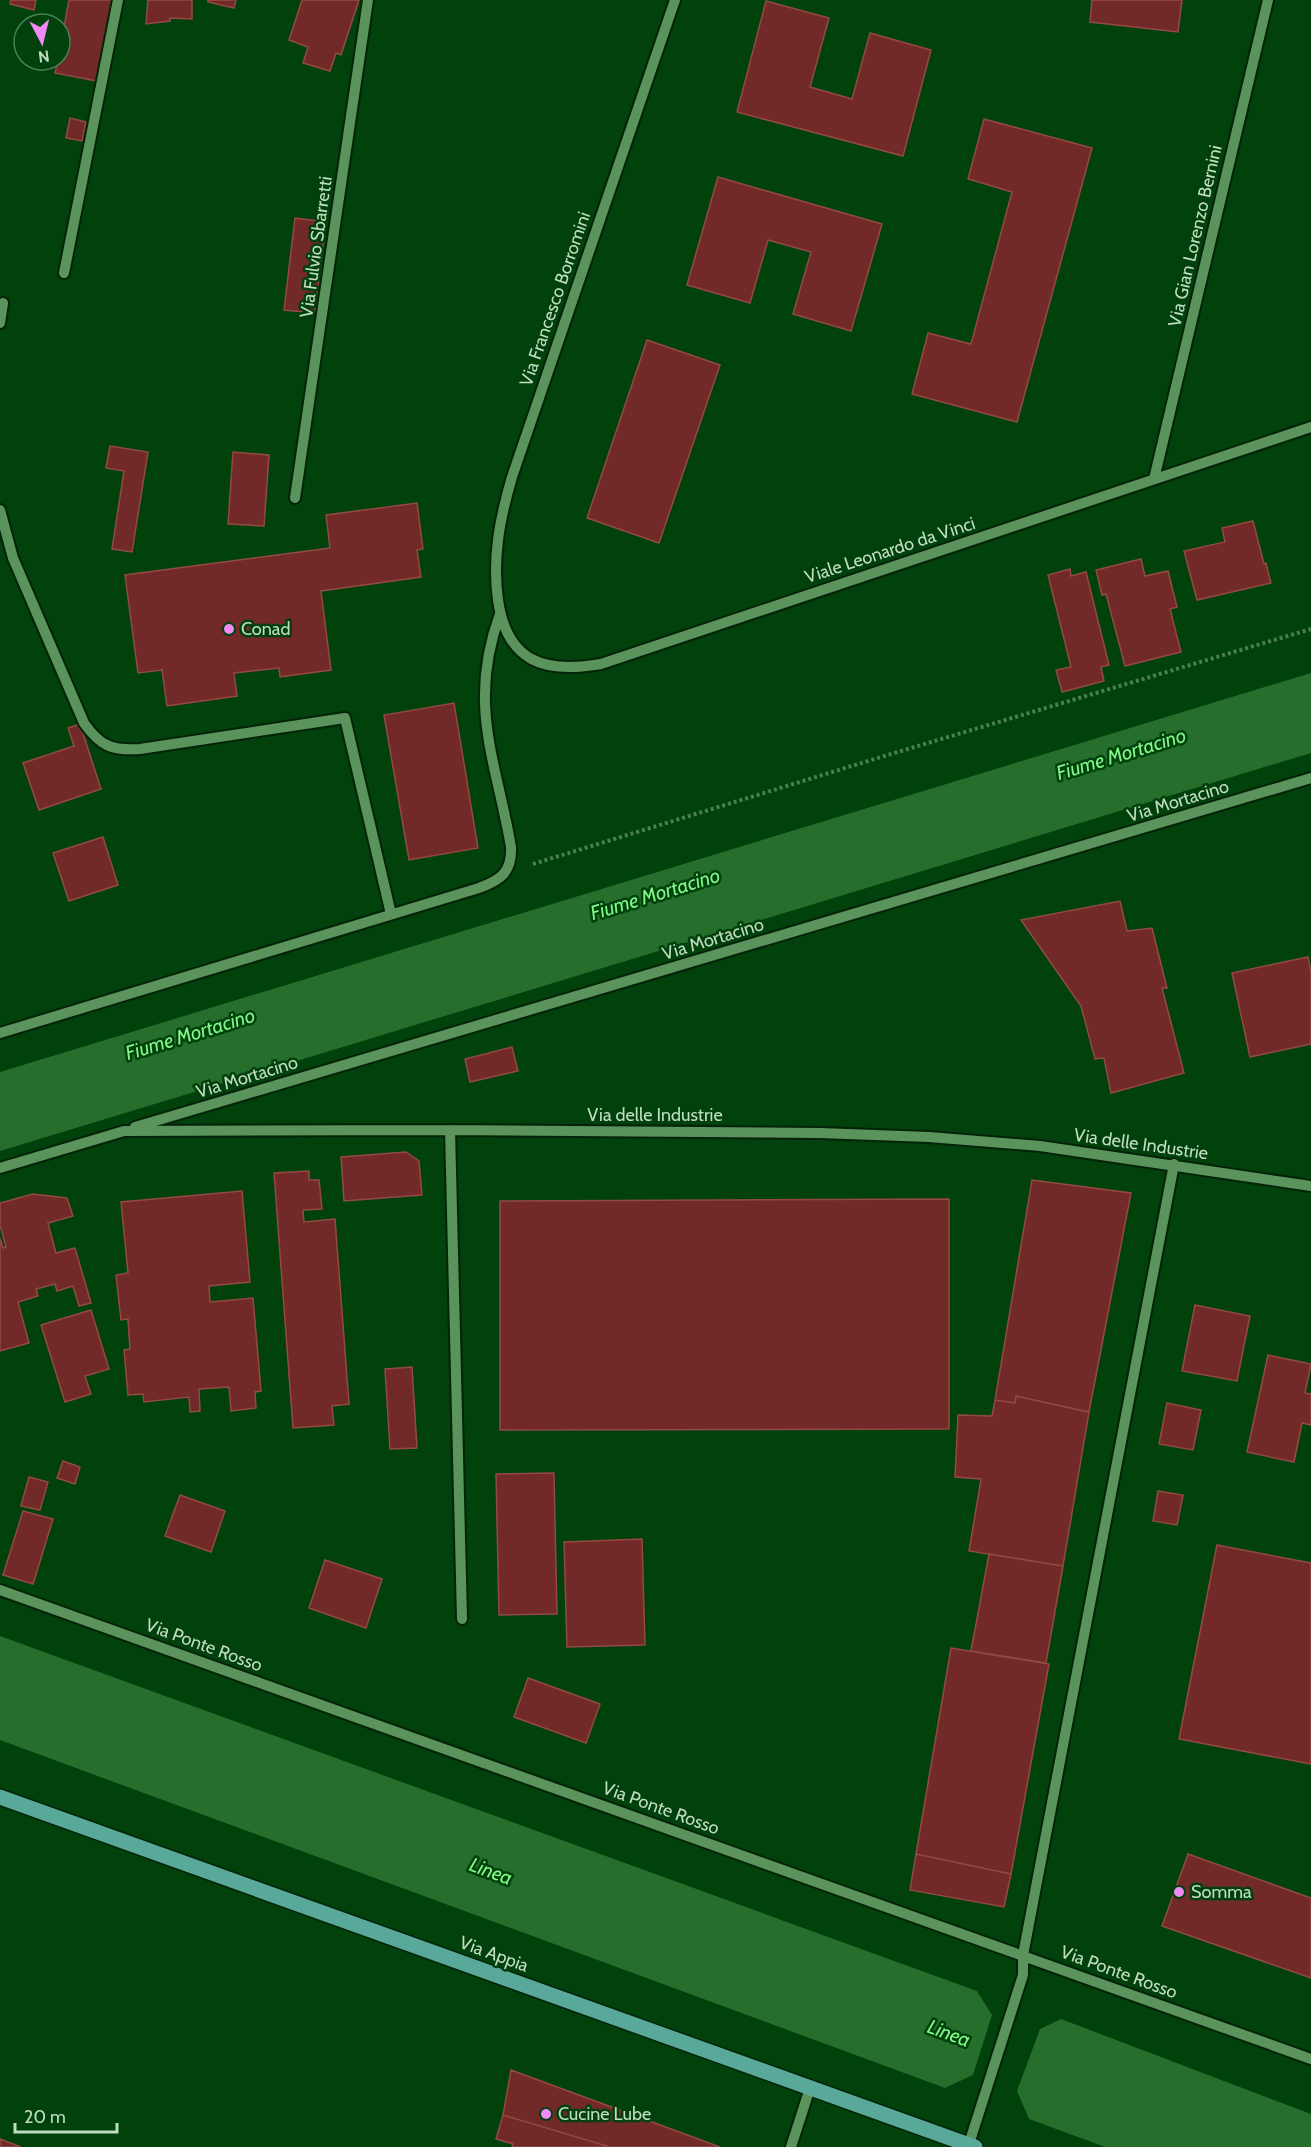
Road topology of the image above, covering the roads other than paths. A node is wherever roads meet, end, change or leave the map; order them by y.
1 (118, 0) edge
2 (368, 0) edge
3 (675, 0) edge
4 (1268, 0) edge
5 (64, 273) dead end
6 (3, 303) dead end
7 (0, 323) edge
8 (1311, 427) edge
9 (1154, 479) junction
10 (295, 498) dead end
11 (0, 510) edge
12 (500, 614) junction
13 (1311, 778) edge
14 (392, 914) junction
15 (0, 1033) edge
16 (450, 1130) junction
17 (123, 1131) junction
18 (1174, 1164) junction
19 (0, 1168) edge
20 (1311, 1186) edge
21 (0, 1590) edge
22 (462, 1619) dead end
23 (0, 1797) edge
24 (1023, 1955) junction
25 (1311, 2059) edge
26 (810, 2088) junction
27 (970, 2146) edge
28 (791, 2147) edge

1 - 5 street
2 - 10 street, Via Fulvio Sbarretti
3 - 12 street, Via Francesco Borromini
4 - 9 street, Via Gian Lorenzo Bernini
6 - 7 street
8 - 9 street, Viale Leonardo da Vinci
9 - 12 street, Viale Leonardo da Vinci
11 - 14 street
12 - 14 street
13 - 17 street, Via Mortacino
14 - 15 street
16 - 17 street, Via delle Industrie
16 - 18 street, Via delle Industrie
16 - 22 street
17 - 19 street, Via delle Industrie
18 - 20 street, Via delle Industrie
18 - 24 street
21 - 24 street, Via Ponte Rosso
23 - 26 main road, Via Appia
24 - 25 street, Via Ponte Rosso
24 - 27 street
26 - 27 main road, Via Appia
26 - 28 street

